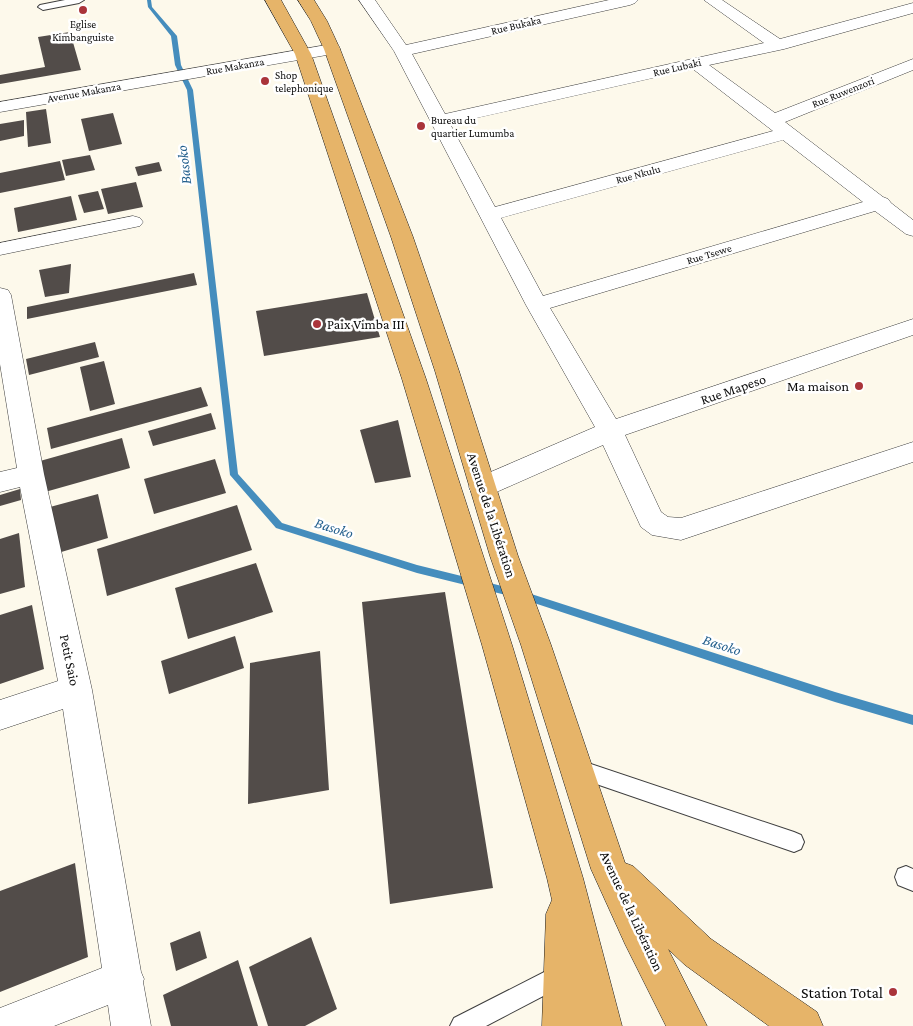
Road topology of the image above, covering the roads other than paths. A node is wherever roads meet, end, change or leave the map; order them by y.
1 (79, 0) edge
2 (273, 0) edge
3 (306, 0) edge
4 (367, 0) edge
5 (630, 0) edge
6 (712, 0) edge
7 (906, 0) edge
8 (913, 3) edge
9 (43, 7) dead end
10 (913, 8) edge
11 (778, 45) junction
12 (332, 49) junction
13 (402, 51) junction
14 (303, 54) junction
15 (694, 63) junction
16 (913, 64) edge
17 (168, 78) joint
18 (0, 107) edge
19 (439, 121) junction
20 (780, 127) junction
21 (880, 204) junction
22 (490, 215) junction
23 (133, 222) dead end
24 (913, 230) edge
25 (0, 249) edge
26 (537, 305) junction
27 (2, 312) edge
28 (913, 327) edge
29 (610, 431) junction
30 (913, 452) edge
31 (30, 474) junction
32 (0, 482) edge
33 (482, 487) junction
34 (76, 690) junction
35 (0, 714) edge
36 (576, 768) junction
37 (794, 842) dead end
38 (610, 869) junction
39 (565, 878) junction
40 (563, 974) junction
41 (125, 979) junction
42 (4, 1026) edge
43 (131, 1026) edge
44 (462, 1026) edge
45 (562, 1026) edge
46 (602, 1026) edge
47 (687, 1026) edge
48 (803, 1026) edge

1 - 9 lane
2 - 14 highway
3 - 12 highway, Avenue de la Libération
4 - 13 street
5 - 13 street, Rue Bukaka
6 - 11 street
7 - 8 street
10 - 11 street, Rue Lubaki
11 - 15 street, Rue Lubaki
12 - 14 street, Rue Makanza
12 - 33 highway, Avenue de la Libération
13 - 19 street
14 - 17 street, Rue Makanza
14 - 39 highway
15 - 19 street, Rue Lubaki
15 - 20 street
16 - 20 street, Rue Ruwenzori
17 - 18 street, Avenue Makanza
19 - 22 street
20 - 21 street
20 - 22 street, Rue Nkulu
21 - 24 street
21 - 26 street, Rue Tsewe
22 - 26 street
23 - 25 street
26 - 29 street
27 - 31 street, Petit Saio
28 - 29 street, Rue Mapeso
29 - 30 street
29 - 33 street, Rue Mapeso
31 - 32 street
31 - 34 street, Petit Saio
33 - 36 highway, Avenue de la Libération
34 - 35 street
34 - 41 street, Petit Saio
36 - 37 lane
36 - 38 highway, Avenue de la Libération
38 - 47 highway, Avenue de la Libération
38 - 48 highway
39 - 40 highway
39 - 46 highway
40 - 44 lane
40 - 45 highway
41 - 42 street
41 - 43 street, Petit Saio

